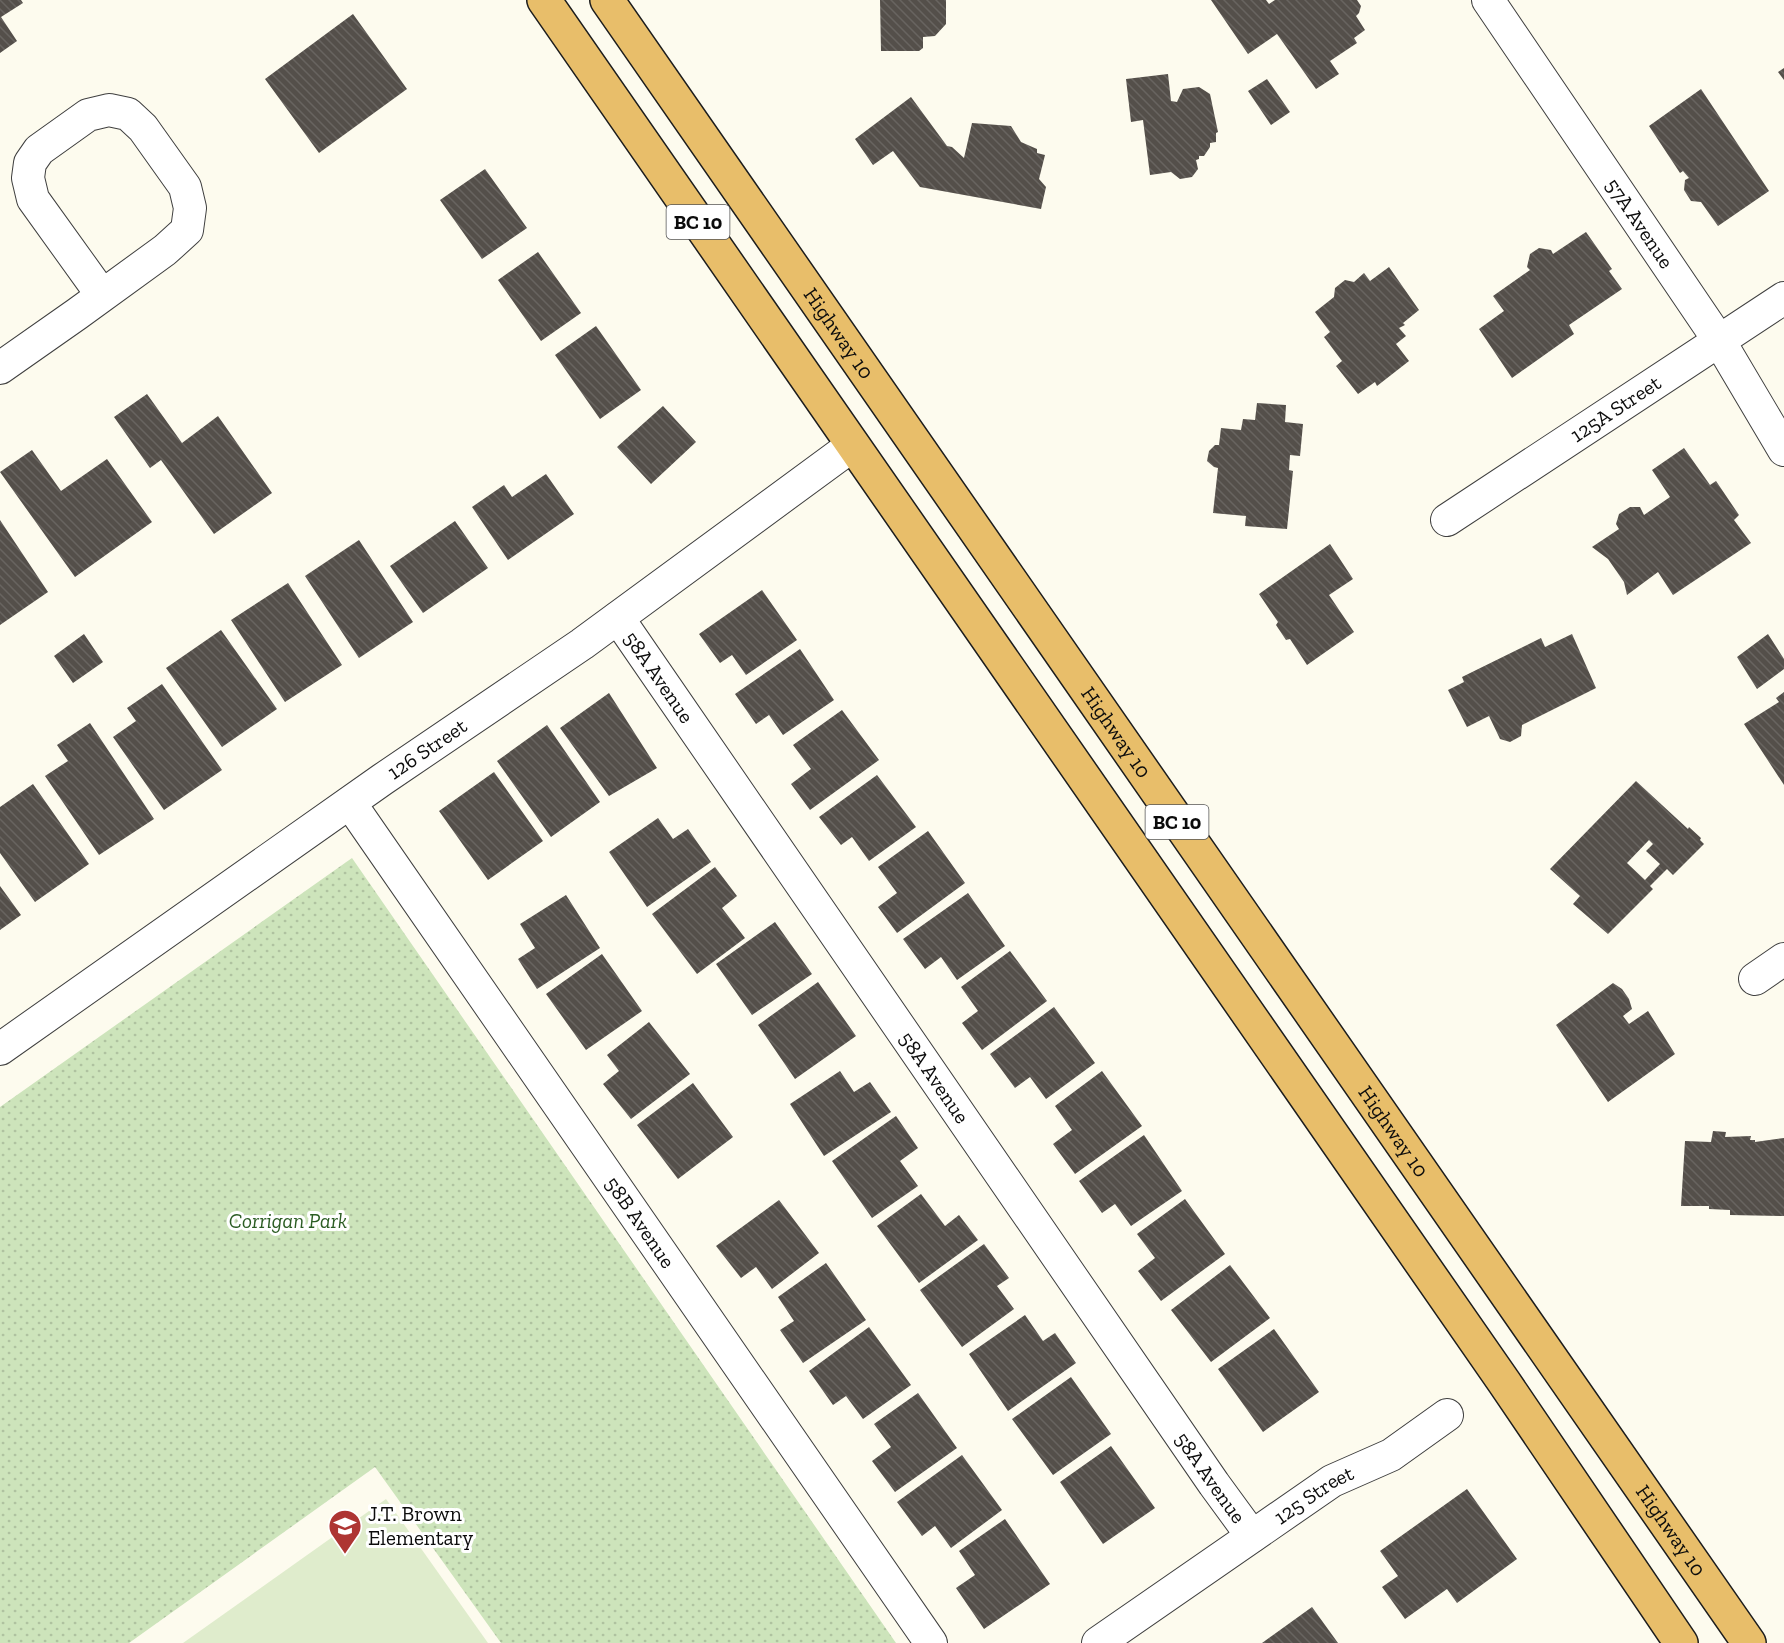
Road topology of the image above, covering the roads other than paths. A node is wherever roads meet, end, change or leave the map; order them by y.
1 (544, 0) edge
2 (607, 0) edge
3 (1488, 0) edge
4 (102, 295) junction
5 (1784, 298) edge
6 (1720, 342) junction
7 (0, 368) edge
8 (853, 445) junction
9 (1784, 450) edge
10 (1447, 520) dead end
11 (618, 618) junction
12 (350, 803) junction
13 (1784, 959) edge
14 (1755, 979) dead end
15 (0, 1049) edge
16 (1447, 1415) dead end
17 (1252, 1536) junction
18 (931, 1643) edge
19 (1098, 1643) edge
20 (1682, 1643) edge
21 (1749, 1643) edge

1 - 8 highway, BC 10
2 - 21 highway, Highway 10 / BC 10
3 - 6 street, 57A Avenue
4 - 4 street
4 - 7 street
5 - 6 street, 125A Street
6 - 9 street, 57A Avenue
6 - 10 street, 125A Street
8 - 11 street, 126 Street
8 - 20 highway, BC 10
11 - 12 street, 126 Street
11 - 17 street, 58A Avenue
12 - 15 street, 126 Street
12 - 18 street, 58B Avenue
13 - 14 street
16 - 17 street, 125 Street
17 - 19 street, 125 Street

